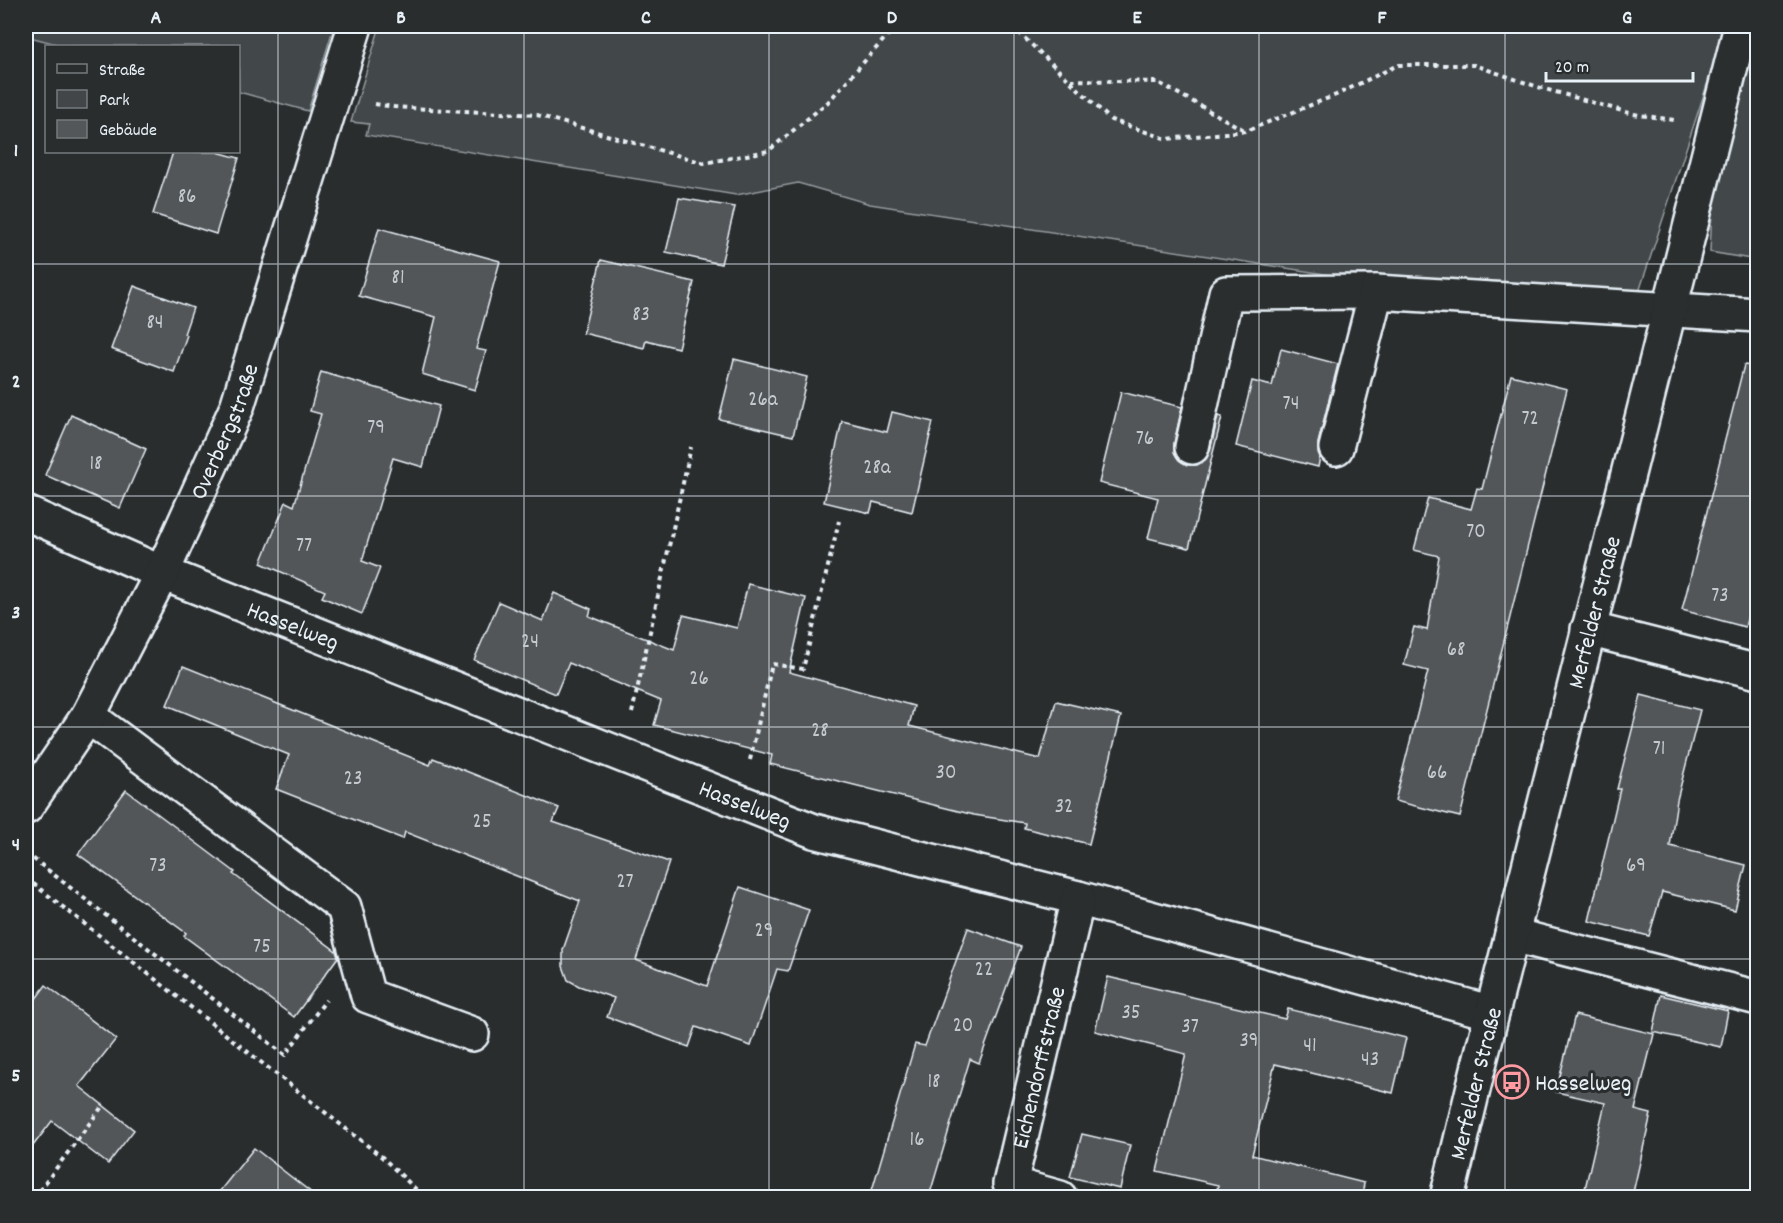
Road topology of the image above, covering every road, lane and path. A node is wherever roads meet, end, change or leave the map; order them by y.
1 (355, 26) edge
2 (896, 26) edge
3 (1012, 26) edge
4 (1741, 26) edge
5 (1070, 80) junction
6 (334, 96) junction
7 (1716, 126) junction
8 (1246, 131) junction
9 (1376, 292) junction
10 (1669, 311) junction
11 (1758, 315) edge
12 (691, 447) dead end
13 (1192, 447) dead end
14 (1336, 448) dead end
15 (26, 513) edge
16 (839, 521) dead end
17 (162, 573) junction
18 (1588, 629) junction
19 (1758, 672) edge
20 (88, 716) junction
21 (623, 754) junction
22 (740, 801) junction
23 (26, 807) edge
24 (26, 853) edge
25 (26, 878) edge
26 (1078, 898) junction
27 (1512, 935) junction
28 (368, 996) junction
29 (1758, 998) edge
30 (1492, 1013) junction
31 (472, 1034) dead end
32 (104, 1104) dead end
33 (1001, 1191) edge
34 (34, 1197) edge
35 (426, 1197) edge
36 (1060, 1197) edge
37 (1447, 1197) edge

1 - 6 street, Overbergstraße
2 - 6 path
3 - 5 path
4 - 7 street, Merfelder Straße
5 - 8 path
5 - 8 path
6 - 17 street, Overbergstraße
7 - 8 path
7 - 10 street, Merfelder Straße
9 - 10 street
9 - 13 street
9 - 14 street
10 - 11 street
10 - 18 street, Merfelder Straße
12 - 21 path
15 - 17 street, Hasselweg
16 - 22 path
17 - 20 street, Overbergstraße
17 - 21 street, Hasselweg
18 - 19 street
18 - 27 street, Merfelder Straße
20 - 23 street, Overbergstraße
20 - 28 street
21 - 22 street, Hasselweg
22 - 26 street, Hasselweg
24 - 28 path
25 - 35 path
26 - 30 street, Hasselweg
26 - 33 street, Eichendorffstraße
27 - 29 street
27 - 30 street, Merfelder Straße
28 - 31 street
30 - 37 street, Merfelder Straße
32 - 34 path
33 - 36 street, Eichendorffstraße

